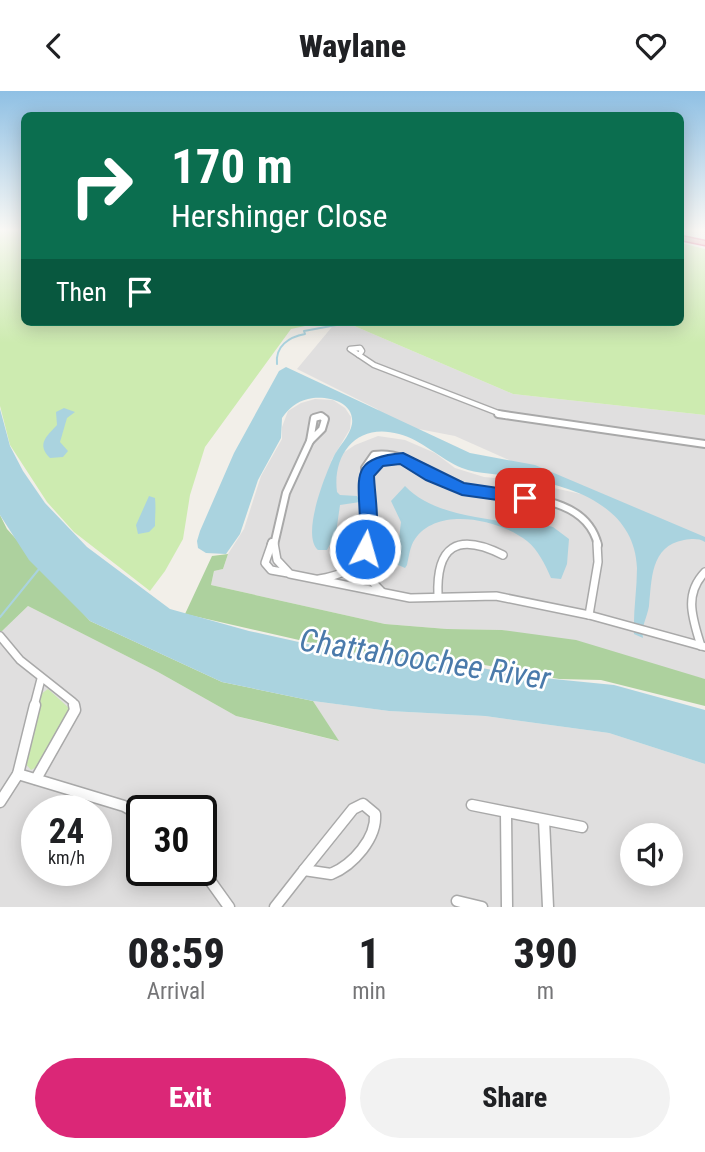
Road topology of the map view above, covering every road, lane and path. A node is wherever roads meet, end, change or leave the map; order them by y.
1 (359, 355) dead end
2 (310, 440) dead end
3 (705, 444) edge
4 (275, 538) junction
5 (365, 549) junction
6 (503, 555) dead end
7 (705, 572) edge
8 (290, 574) junction
9 (310, 579) junction
10 (384, 594) junction
11 (438, 596) junction
12 (589, 615) junction
13 (0, 636) edge
14 (703, 647) edge
15 (41, 679) junction
16 (18, 774) junction
17 (36, 779) junction
18 (0, 802) edge
19 (472, 805) dead end
20 (126, 807) edge
21 (506, 813) junction
22 (544, 820) junction
23 (582, 827) dead end
24 (304, 870) junction
25 (214, 886) edge
26 (457, 901) dead end
27 (229, 907) edge
28 (275, 907) edge
29 (482, 907) edge
30 (507, 907) edge
31 (548, 907) edge

1 - 3 street
2 - 4 street
4 - 8 street
4 - 8 street
5 - 9 street
5 - 10 street
5 - 12 street
6 - 11 street
7 - 14 street
8 - 9 street
9 - 10 street
10 - 11 street
11 - 12 street
12 - 14 street
13 - 15 street
15 - 16 street
15 - 17 street
16 - 17 street
16 - 18 street
17 - 20 street
19 - 21 street
21 - 22 street
21 - 30 street
22 - 23 street
22 - 31 street
24 - 24 street
24 - 28 street
25 - 27 street
26 - 29 street

